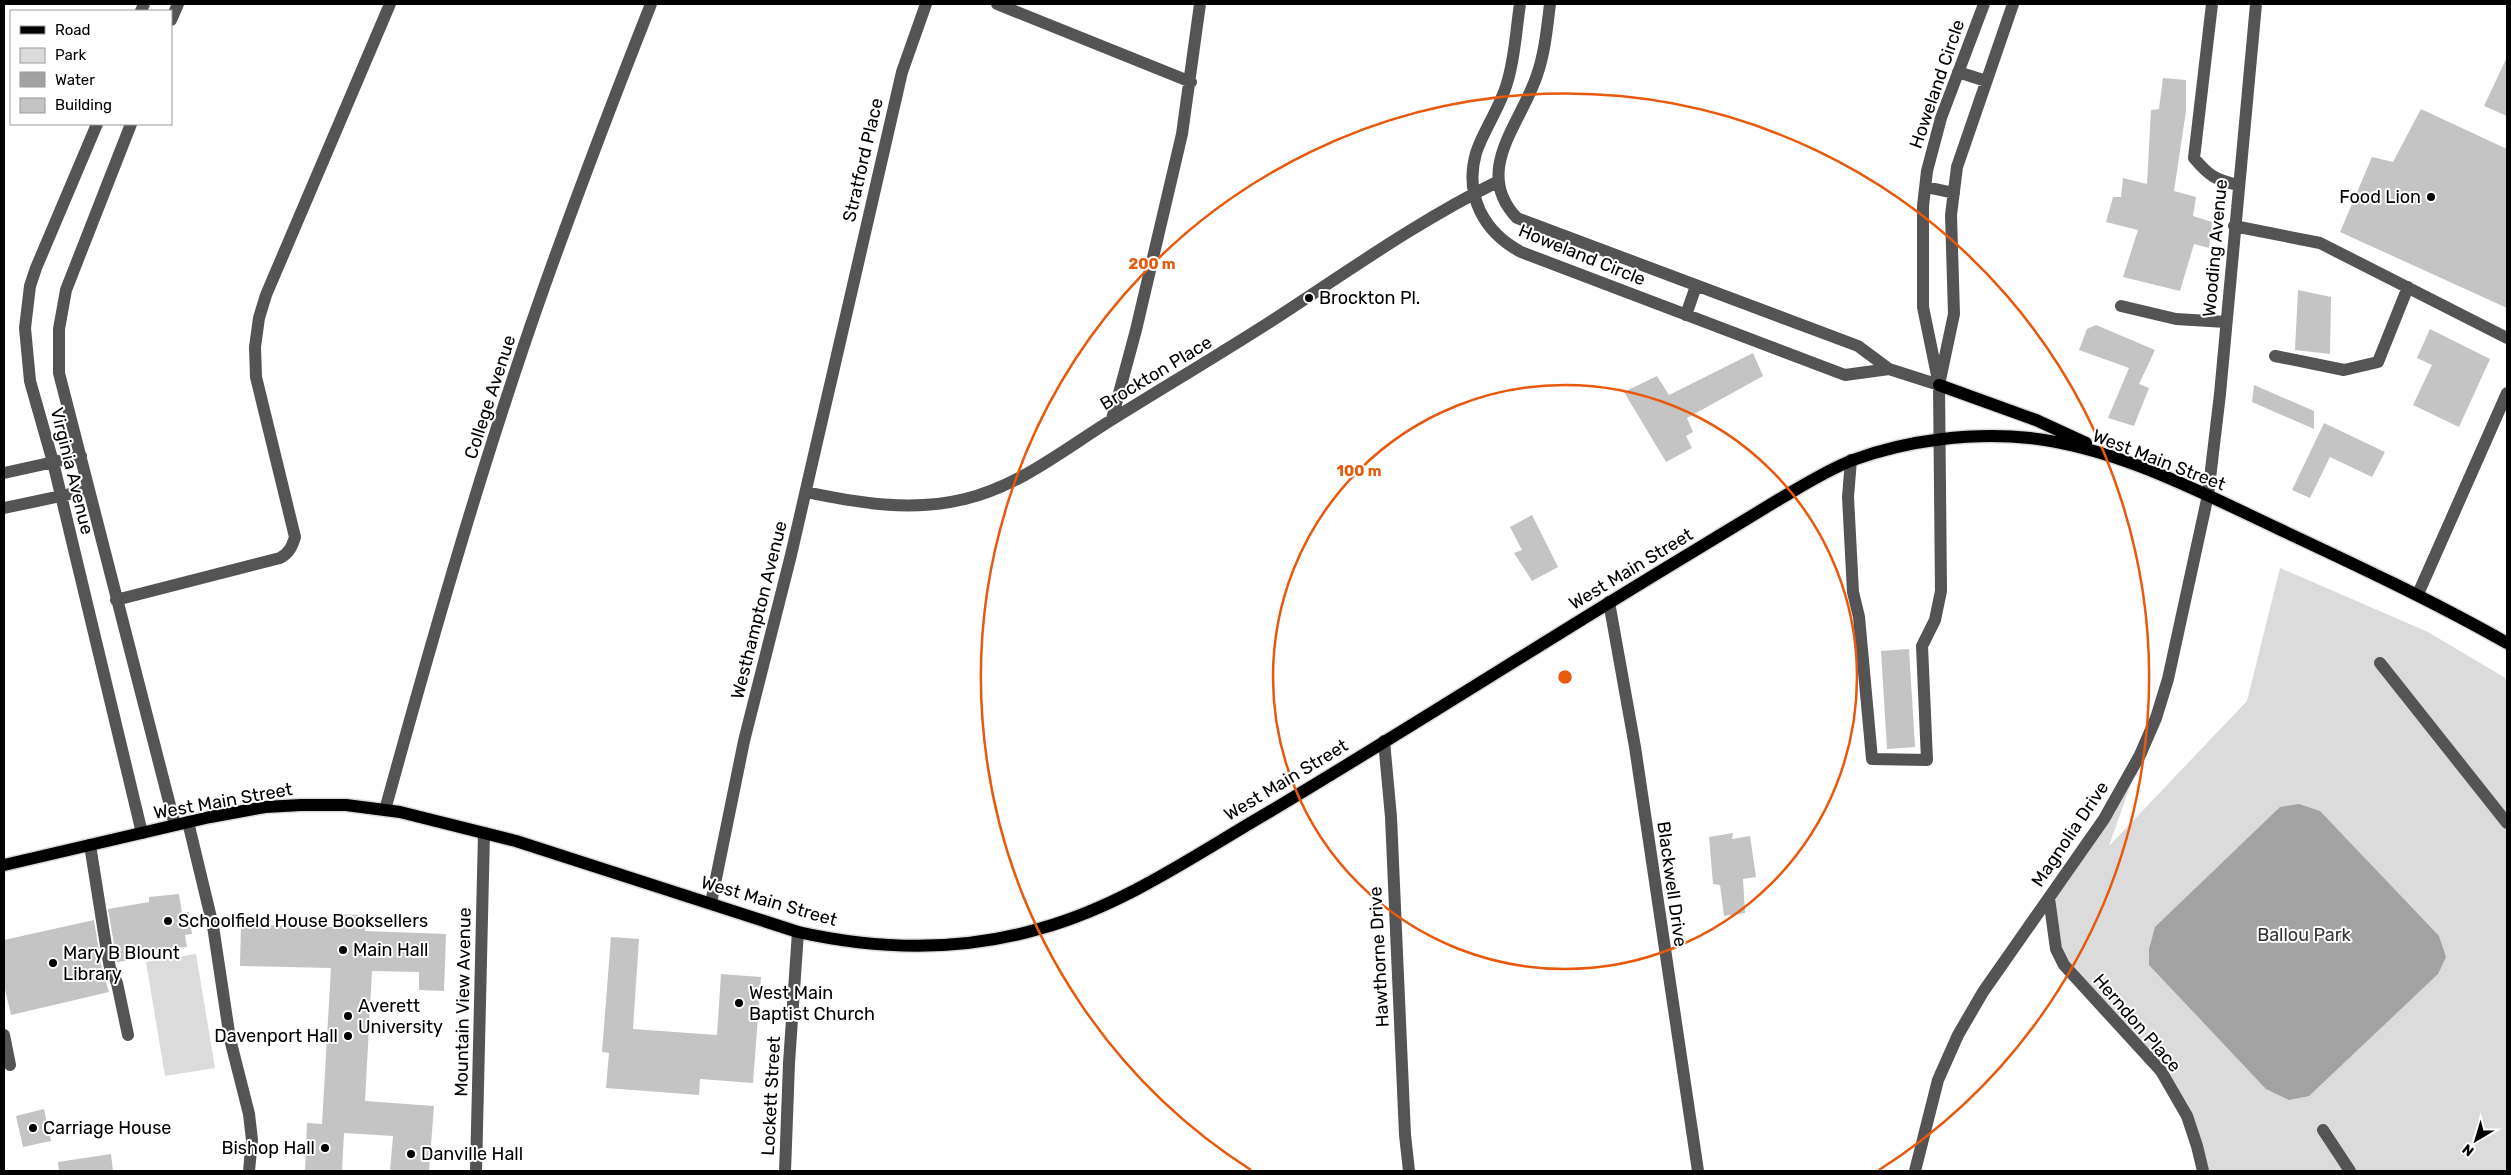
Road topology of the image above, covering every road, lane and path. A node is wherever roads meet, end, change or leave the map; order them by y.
1 (178, 4) edge
2 (390, 4) edge
3 (651, 4) edge
4 (926, 4) edge
5 (997, 4) edge
6 (1200, 4) edge
7 (1520, 4) edge
8 (1550, 4) edge
9 (1984, 4) edge
10 (2013, 4) edge
11 (2212, 4) edge
12 (2256, 4) edge
13 (172, 18) edge
14 (1958, 72) junction
15 (1986, 81) junction
16 (1191, 82) junction
17 (97, 125) edge
18 (131, 125) edge
19 (1497, 182) junction
20 (2238, 185) junction
21 (1926, 187) junction
22 (1954, 193) junction
23 (1474, 194) junction
24 (2234, 226) junction
25 (1696, 286) junction
26 (2408, 287) junction
27 (2121, 306) dead end
28 (1686, 315) junction
29 (2226, 322) junction
30 (844, 327) joint
31 (2507, 338) edge
32 (2275, 356) dead end
33 (1889, 369) junction
34 (1939, 385) junction
35 (2507, 393) edge
36 (1112, 419) junction
37 (1940, 440) junction
38 (81, 456) junction
39 (1851, 460) junction
40 (53, 462) junction
41 (2127, 462) junction
42 (4, 473) edge
43 (89, 490) junction
44 (806, 492) junction
45 (2208, 496) junction
46 (61, 497) junction
47 (4, 508) edge
48 (2418, 594) junction
49 (116, 600) junction
50 (1609, 602) junction
51 (2507, 644) edge
52 (2380, 663) dead end
53 (1384, 741) junction
54 (386, 810) junction
55 (188, 822) junction
56 (2507, 823) edge
57 (175, 825) junction
58 (142, 833) junction
59 (484, 833) junction
60 (90, 845) junction
61 (4, 865) edge
62 (2049, 898) junction
63 (711, 903) junction
64 (798, 932) junction
65 (4, 1035) edge
66 (128, 1035) dead end
67 (10, 1065) dead end
68 (2323, 1130) dead end
69 (249, 1171) edge
70 (476, 1171) edge
71 (786, 1171) edge
72 (1409, 1171) edge
73 (1698, 1171) edge
74 (1915, 1171) edge
75 (2203, 1171) edge
76 (2350, 1171) edge

1 - 13 street
2 - 49 street
3 - 54 street, College Avenue
4 - 30 street, Stratford Place
5 - 16 street
6 - 16 street
7 - 23 street, Howeland Circle
8 - 19 street
9 - 14 street, Howeland Circle
10 - 15 street, Howeland Circle
11 - 20 street
12 - 20 street, Wooding Avenue
14 - 15 street
14 - 21 street, Howeland Circle
15 - 22 street, Howeland Circle
16 - 36 street
17 - 40 street, Virginia Avenue
18 - 38 street, Virginia Avenue
19 - 23 street, Brockton Place
19 - 25 street, Howeland Circle
20 - 24 street, Wooding Avenue
21 - 22 street
21 - 34 street, Howeland Circle
22 - 34 street, Howeland Circle
23 - 28 street, Howeland Circle
23 - 36 street, Brockton Place
24 - 26 street
24 - 29 street, Wooding Avenue
25 - 28 street
25 - 33 street, Howeland Circle
26 - 31 street
26 - 32 street
27 - 29 street
28 - 33 street, Howeland Circle
29 - 45 street, Wooding Avenue
30 - 44 street, Westhampton Avenue
33 - 34 street, Howeland Circle
34 - 37 street, Howeland Circle
34 - 41 main road
35 - 48 street
36 - 44 street, Brockton Place
37 - 39 main road, West Main Street
37 - 39 street, Howeland Circle
37 - 41 main road, West Main Street
38 - 40 street
38 - 43 street, Virginia Avenue
39 - 50 main road, West Main Street
40 - 42 street
40 - 46 street, Virginia Avenue
41 - 45 main road, West Main Street
43 - 46 street
43 - 49 street, Virginia Avenue
44 - 63 street, Westhampton Avenue
45 - 48 main road, West Main Street
45 - 62 street, Magnolia Drive
46 - 47 street
46 - 58 street, Virginia Avenue
48 - 51 main road, West Main Street
49 - 57 street, Virginia Avenue
50 - 53 main road, West Main Street
50 - 73 street, Blackwell Drive
52 - 56 street
53 - 64 main road, West Main Street
53 - 72 street, Hawthorne Drive
54 - 55 main road, West Main Street
54 - 59 main road, West Main Street
55 - 57 main road, West Main Street
55 - 69 street
57 - 58 main road, West Main Street
58 - 60 main road, West Main Street
59 - 63 main road, West Main Street
59 - 70 street, Mountain View Avenue
60 - 61 main road, West Main Street
60 - 66 street
62 - 74 street, Magnolia Drive
62 - 75 street, Herndon Place
63 - 64 main road, West Main Street
64 - 71 street, Lockett Street
65 - 67 street
68 - 76 street

